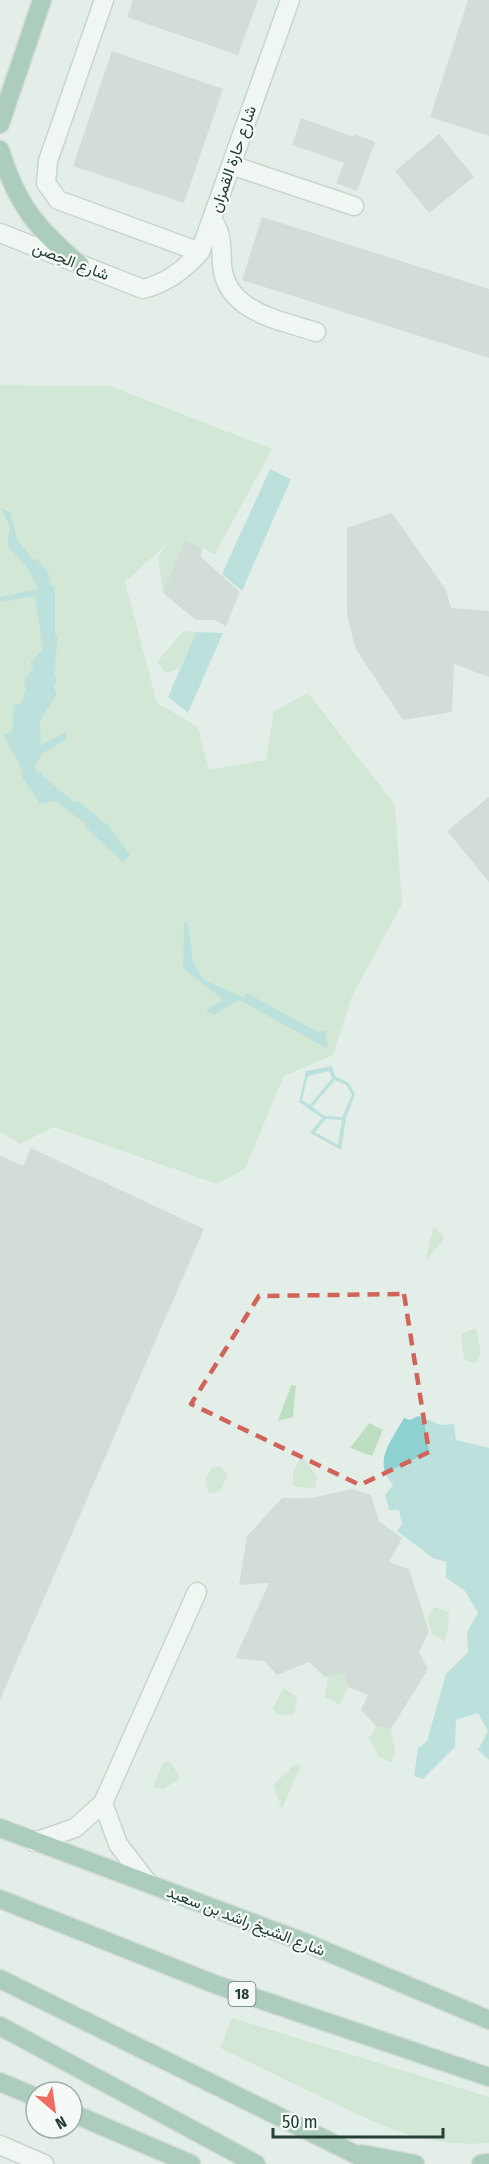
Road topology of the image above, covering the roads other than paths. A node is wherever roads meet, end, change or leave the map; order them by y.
1 (42, 0) edge
2 (104, 0) edge
3 (290, 0) edge
4 (0, 124) edge
5 (0, 150) edge
6 (231, 165) junction
7 (354, 206) dead end
8 (212, 220) junction
9 (0, 233) edge
10 (200, 252) junction
11 (80, 265) junction
12 (143, 289) joint
13 (316, 332) dead end
14 (197, 1592) dead end
15 (103, 1803) junction
16 (0, 1828) edge
17 (34, 1842) junction
18 (148, 1883) junction
19 (0, 1899) edge
20 (0, 1979) edge
21 (489, 2020) edge
22 (0, 2026) edge
23 (489, 2077) edge
24 (0, 2082) edge
25 (24, 2092) edge
26 (84, 2118) edge
27 (0, 2145) edge
28 (352, 2152) junction
29 (489, 2163) edge
30 (44, 2164) edge
31 (191, 2164) edge
32 (256, 2164) edge
33 (375, 2164) edge
34 (415, 2164) edge
35 (481, 2164) edge

1 - 4 main road
2 - 10 street
3 - 6 street, شارع حارة القمزان
5 - 11 main road
6 - 7 street
6 - 8 street, شارع حارة القمزان
8 - 10 street, شارع حارة القمزان
8 - 13 street
9 - 11 street, شارع الحِصن
10 - 12 street, شارع حارة القمزان
11 - 12 street, شارع الحِصن
14 - 15 street
15 - 17 street
15 - 18 street
16 - 17 main road, شارع الشيخ راشد بن سعيد
17 - 18 main road, شارع الشيخ راشد بن سعيد
18 - 21 main road, شارع الشيخ راشد بن سعيد
19 - 23 main road, 18
20 - 28 main road
22 - 32 main road
24 - 25 main road
26 - 31 main road
27 - 30 street
28 - 33 main road
28 - 34 main road
29 - 35 main road

